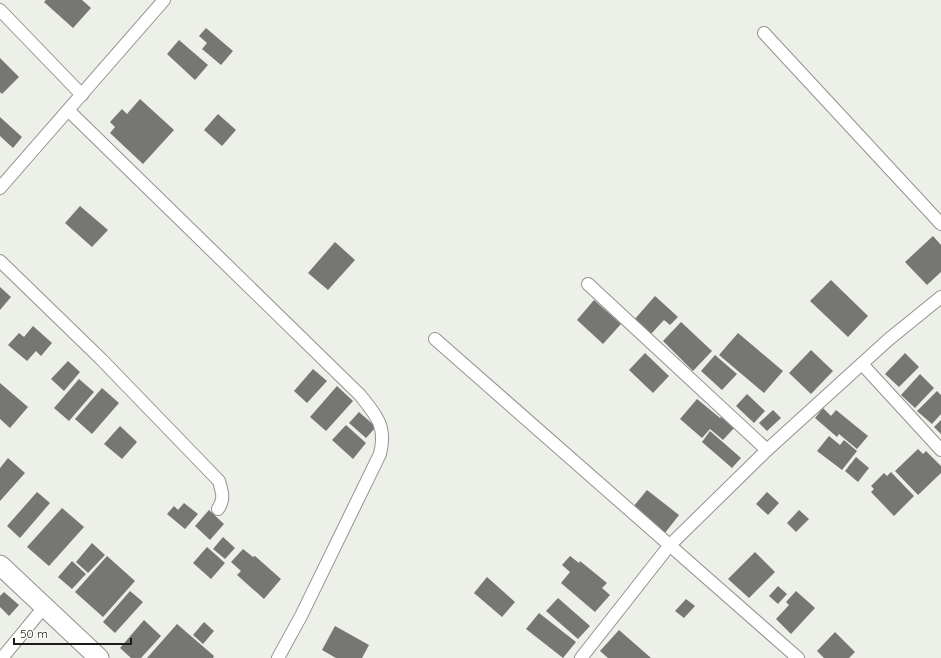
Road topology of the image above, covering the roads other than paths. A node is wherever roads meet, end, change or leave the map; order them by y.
1 (164, 0) edge
2 (0, 10) edge
3 (764, 33) dead end
4 (82, 95) junction
5 (68, 111) junction
6 (0, 188) edge
7 (941, 224) edge
8 (0, 261) edge
9 (588, 284) dead end
10 (940, 301) edge
11 (435, 339) dead end
12 (862, 364) junction
13 (767, 450) junction
14 (941, 450) edge
15 (218, 509) dead end
16 (669, 546) junction
17 (0, 565) edge
18 (44, 607) junction
19 (2, 658) edge
20 (99, 658) edge
21 (278, 658) edge
22 (581, 658) edge
23 (798, 658) edge

1 - 4 street
2 - 4 street
3 - 7 street
4 - 5 street
5 - 6 street
5 - 21 street
8 - 15 street
9 - 13 street
10 - 12 street
11 - 16 street
12 - 13 street
12 - 14 street
13 - 16 street
16 - 22 street
16 - 23 street
17 - 18 main road
18 - 19 street
18 - 20 main road

